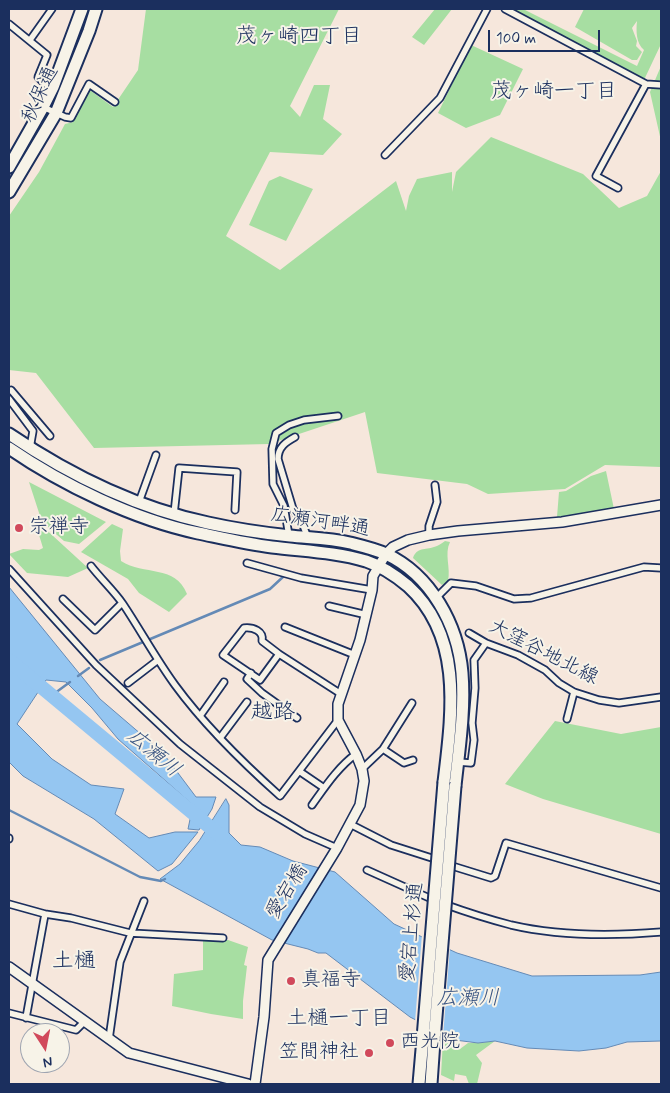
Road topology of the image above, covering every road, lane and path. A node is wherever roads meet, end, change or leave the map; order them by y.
1 (52, 9) edge
2 (82, 9) edge
3 (96, 9) edge
4 (488, 9) edge
5 (505, 9) edge
6 (9, 24) edge
7 (30, 40) junction
8 (646, 84) junction
9 (661, 85) edge
10 (53, 87) junction
11 (115, 102) dead end
12 (43, 107) junction
13 (56, 113) junction
14 (385, 155) dead end
15 (9, 166) edge
16 (618, 188) dead end
17 (9, 192) edge
18 (9, 391) edge
19 (9, 399) edge
20 (338, 416) dead end
21 (9, 434) edge
22 (50, 436) dead end
23 (295, 437) dead end
24 (9, 448) edge
25 (30, 448) junction
26 (156, 455) dead end
27 (435, 485) dead end
28 (139, 502) junction
29 (661, 505) edge
30 (235, 510) dead end
31 (174, 514) junction
32 (429, 535) junction
33 (289, 536) junction
34 (308, 538) junction
35 (386, 554) junction
36 (248, 564) dead end
37 (91, 566) dead end
38 (378, 566) junction
39 (661, 568) edge
40 (9, 569) edge
41 (372, 590) junction
42 (436, 598) junction
43 (63, 599) dead end
44 (122, 603) junction
45 (329, 606) dead end
46 (367, 615) junction
47 (285, 627) dead end
48 (469, 633) dead end
49 (486, 643) junction
50 (279, 654) junction
51 (355, 655) junction
52 (158, 660) junction
53 (251, 674) junction
54 (224, 682) dead end
55 (128, 683) dead end
56 (574, 692) junction
57 (341, 694) junction
58 (661, 696) edge
59 (248, 702) dead end
60 (412, 703) dead end
61 (200, 716) junction
62 (297, 718) dead end
63 (567, 719) dead end
64 (338, 720) junction
65 (220, 738) junction
66 (383, 749) junction
67 (356, 754) junction
68 (413, 760) dead end
69 (458, 762) junction
70 (362, 769) junction
71 (299, 771) junction
72 (444, 782) joint
73 (455, 786) joint
74 (324, 788) junction
75 (312, 805) dead end
76 (350, 824) junction
77 (334, 851) junction
78 (367, 870) dead end
79 (661, 888) edge
80 (144, 900) dead end
81 (9, 904) edge
82 (45, 914) junction
83 (661, 932) edge
84 (130, 933) junction
85 (223, 938) dead end
86 (9, 967) edge
87 (32, 984) junction
88 (9, 1013) edge
89 (26, 1018) junction
90 (85, 1022) junction
91 (109, 1039) junction
92 (248, 1084) edge
93 (255, 1084) edge
94 (419, 1084) edge
95 (431, 1084) edge

1 - 7 street
2 - 10 highway, 秋保通
3 - 13 highway, 秋保通
4 - 14 street
5 - 8 street
6 - 7 street
7 - 10 street
8 - 9 street
8 - 16 street
10 - 12 highway, 秋保通
11 - 13 street
12 - 13 street
12 - 15 highway, 秋保通
13 - 17 highway, 秋保通
18 - 22 street
19 - 25 street
20 - 33 street
21 - 25 highway, 広瀬河畔通
23 - 34 street
24 - 38 highway, 広瀬河畔通
25 - 28 highway, 広瀬河畔通
26 - 28 street
27 - 32 street
28 - 31 highway, 広瀬河畔通
29 - 32 street
30 - 31 street
31 - 33 highway, 広瀬河畔通
32 - 35 street
33 - 34 highway, 広瀬河畔通
34 - 35 highway, 広瀬河畔通
35 - 38 street
35 - 42 highway, 広瀬河畔通
36 - 41 street
37 - 44 street
38 - 41 street
38 - 72 highway, 広瀬河畔通
39 - 42 street
40 - 77 street
41 - 46 street
42 - 69 highway, 広瀬河畔通
43 - 44 street
44 - 52 street
45 - 46 street
46 - 51 street
47 - 51 street
48 - 49 street, 大窪谷地北線
49 - 56 street, 大窪谷地北線
49 - 69 street
50 - 53 street
50 - 53 street
50 - 57 street
51 - 57 street
52 - 55 street
52 - 61 street
53 - 62 street
54 - 61 street
56 - 58 street, 大窪谷地北線
56 - 63 street
57 - 64 street
59 - 65 street
60 - 66 street
61 - 65 street
64 - 67 street
64 - 71 street
65 - 71 street
66 - 68 street
66 - 70 street
67 - 70 street
67 - 74 street
69 - 73 highway, 広瀬河畔通
70 - 76 street, 愛宕橋
71 - 74 street
72 - 94 highway, 愛宕上杉通, bridge
73 - 95 highway, 愛宕上杉通, bridge
74 - 75 street
76 - 77 street, 愛宕橋
76 - 79 street
77 - 93 street, 愛宕橋
78 - 83 street
80 - 84 street
81 - 82 street
82 - 84 street
82 - 87 street
84 - 85 street
84 - 91 street
86 - 87 street
87 - 89 street
87 - 90 street
88 - 89 street
89 - 90 street
90 - 91 street
91 - 92 street

